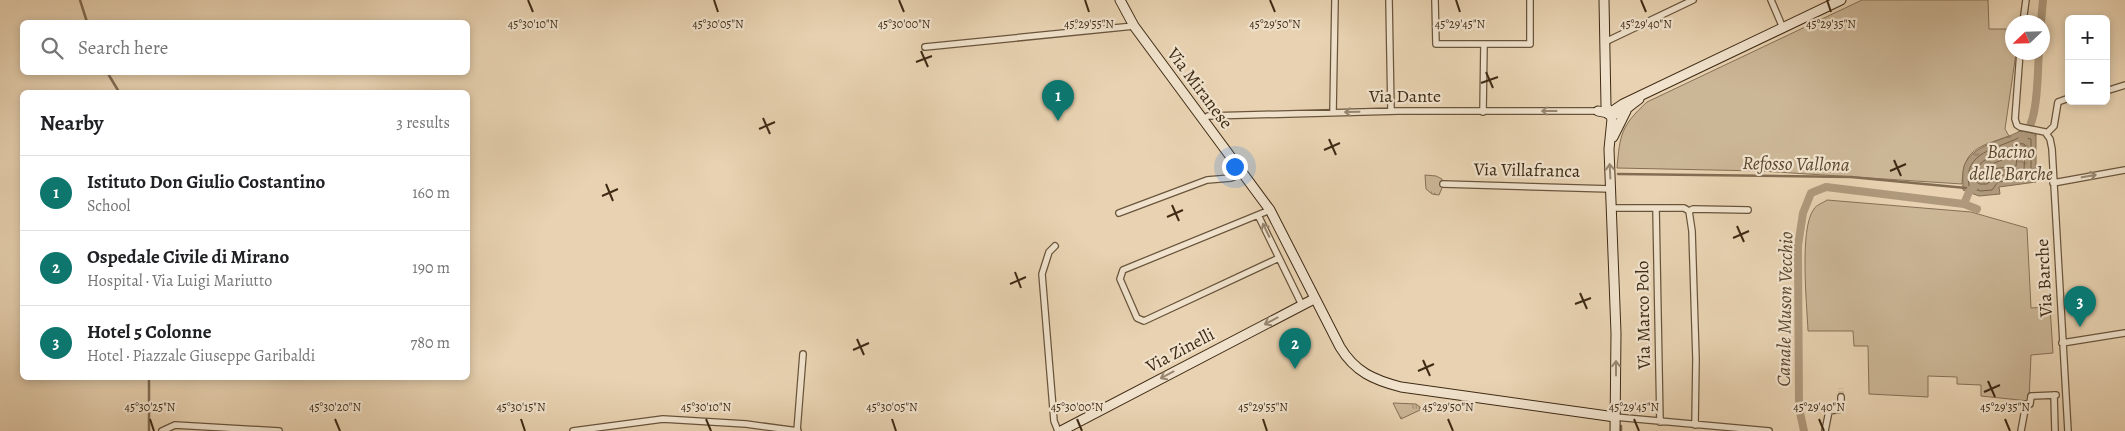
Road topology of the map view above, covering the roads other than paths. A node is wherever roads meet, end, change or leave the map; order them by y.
1 (1120, 0) edge
2 (1334, 0) edge
3 (1389, 0) edge
4 (1436, 0) edge
5 (1530, 0) edge
6 (1604, 0) edge
7 (1693, 0) edge
8 (1771, 0) edge
9 (1840, 0) edge
10 (2026, 0) edge
11 (2024, 15) edge
12 (1134, 26) junction
13 (1783, 28) junction
14 (1605, 42) junction
15 (1484, 44) junction
16 (925, 47) dead end
17 (2019, 60) edge
18 (2125, 85) edge
19 (2110, 90) edge
20 (1648, 93) junction
21 (2065, 99) edge
22 (1626, 111) junction
23 (1333, 112) junction
24 (1391, 112) junction
25 (1483, 112) junction
26 (1598, 112) joint
27 (1608, 114) junction
28 (1203, 119) junction
29 (2047, 133) junction
30 (1609, 149) junction
31 (2125, 170) edge
32 (1244, 173) junction
33 (2053, 183) junction
34 (1443, 184) dead end
35 (1611, 189) junction
36 (1611, 208) junction
37 (1656, 208) junction
38 (1270, 210) junction
39 (1748, 210) dead end
40 (1689, 211) junction
41 (1119, 213) dead end
42 (1258, 215) junction
43 (1056, 246) dead end
44 (1279, 258) junction
45 (1314, 299) junction
46 (1302, 305) junction
47 (2125, 333) edge
48 (2062, 342) junction
49 (803, 354) dead end
50 (1841, 397) tunnel mouth
51 (1616, 417) junction
52 (1660, 422) junction
53 (1695, 426) junction
54 (162, 431) edge
55 (279, 431) edge
56 (573, 431) edge
57 (798, 431) edge
58 (1059, 431) edge
59 (1615, 431) edge
60 (1769, 431) edge
61 (1825, 431) edge
62 (2021, 431) edge
63 (2055, 431) edge
64 (2068, 431) edge

1 - 12 main road, Via Miranese
2 - 23 street
3 - 24 street
4 - 15 street
5 - 15 street
6 - 14 main road
7 - 14 street
8 - 13 street
9 - 13 main road
10 - 11 street
12 - 16 street
12 - 28 main road, Via Miranese
13 - 20 main road
14 - 27 main road
15 - 25 street
17 - 29 street
18 - 19 street
20 - 22 main road
20 - 27 main road
21 - 29 street
22 - 27 main road
22 - 30 main road
24 -> 23 street, Via Dante
23 - 28 street, Via Dante
24 - 25 street, Via Dante
26 -> 25 street, Via Dante
26 - 27 main road, Via Dante
27 - 30 main road
28 - 32 main road, Via Miranese
29 - 33 street, Via Barche
35 -> 30 main road
33 -> 31 street
32 - 38 main road, Via Miranese
32 - 41 street
33 - 48 street, Via Barche
34 - 35 street, Via Villafranca
35 - 36 main road
36 - 37 street
51 -> 36 main road
37 - 40 street
37 - 52 street, Via Marco Polo
38 - 42 street
38 - 45 main road, Via Miranese
39 - 40 street
40 - 53 street
44 -> 42 street
42 - 44 street
43 - 58 street
44 - 46 street
45 - 46 main road, Via Zinelli
45 - 51 main road, Via Miranese
46 -> 58 main road, Via Zinelli
47 - 48 street
48 - 64 street, Via Barche
49 - 57 street
50 - 61 street
51 - 52 street
51 - 59 main road
52 - 53 street
53 - 60 street
54 - 55 street
56 - 57 street
62 - 63 street

